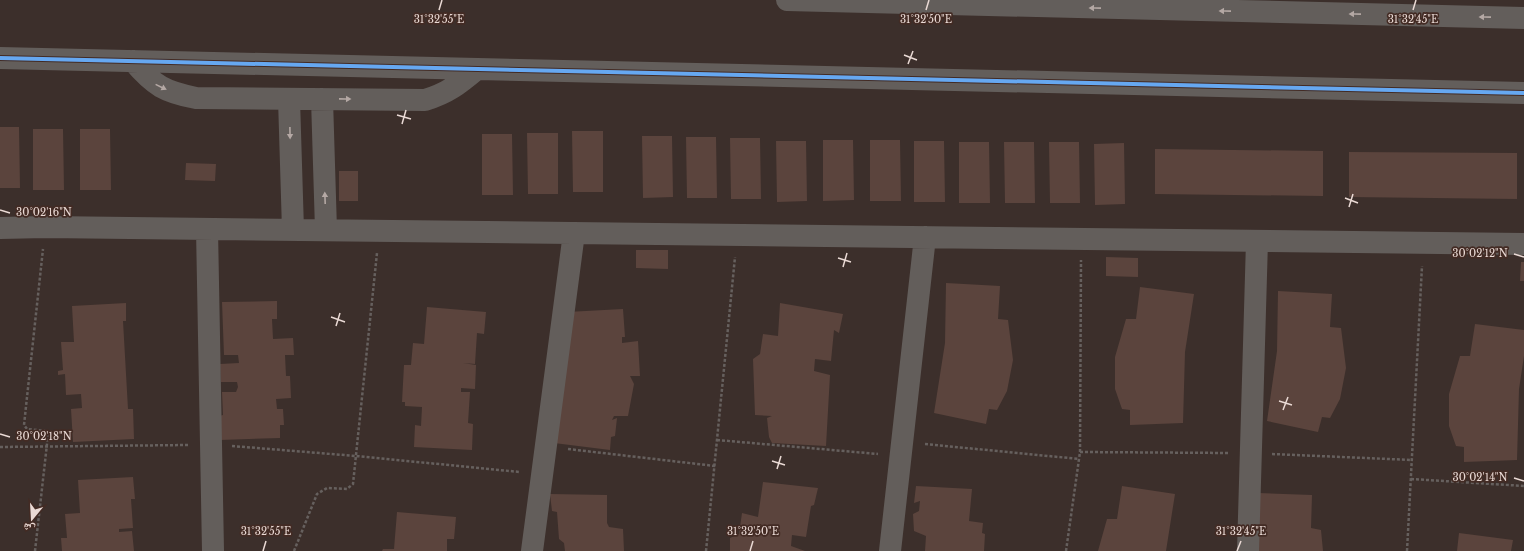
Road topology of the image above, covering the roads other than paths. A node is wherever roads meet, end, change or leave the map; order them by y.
1 (787, 0) edge
2 (1524, 18) edge
3 (0, 58) edge
4 (133, 61) junction
5 (477, 69) junction
6 (1524, 93) edge
7 (289, 99) junction
8 (322, 99) junction
9 (0, 228) edge
10 (207, 229) junction
11 (293, 230) junction
12 (326, 230) junction
13 (574, 233) junction
14 (925, 237) junction
15 (1257, 241) junction
16 (1524, 244) edge
17 (212, 551) edge
18 (532, 551) edge
19 (890, 551) edge
20 (1248, 551) edge

2 -> 1 street
3 - 4 street
4 - 5 street
4 -> 7 street
5 - 6 street
8 -> 5 street
7 - 8 street
7 -> 11 street
12 -> 8 street
9 - 10 street
10 - 11 street
10 - 17 street
11 - 12 street
12 - 13 street
13 - 14 street
13 - 18 street
14 - 15 street
14 - 19 street
15 - 16 street
15 - 20 street

